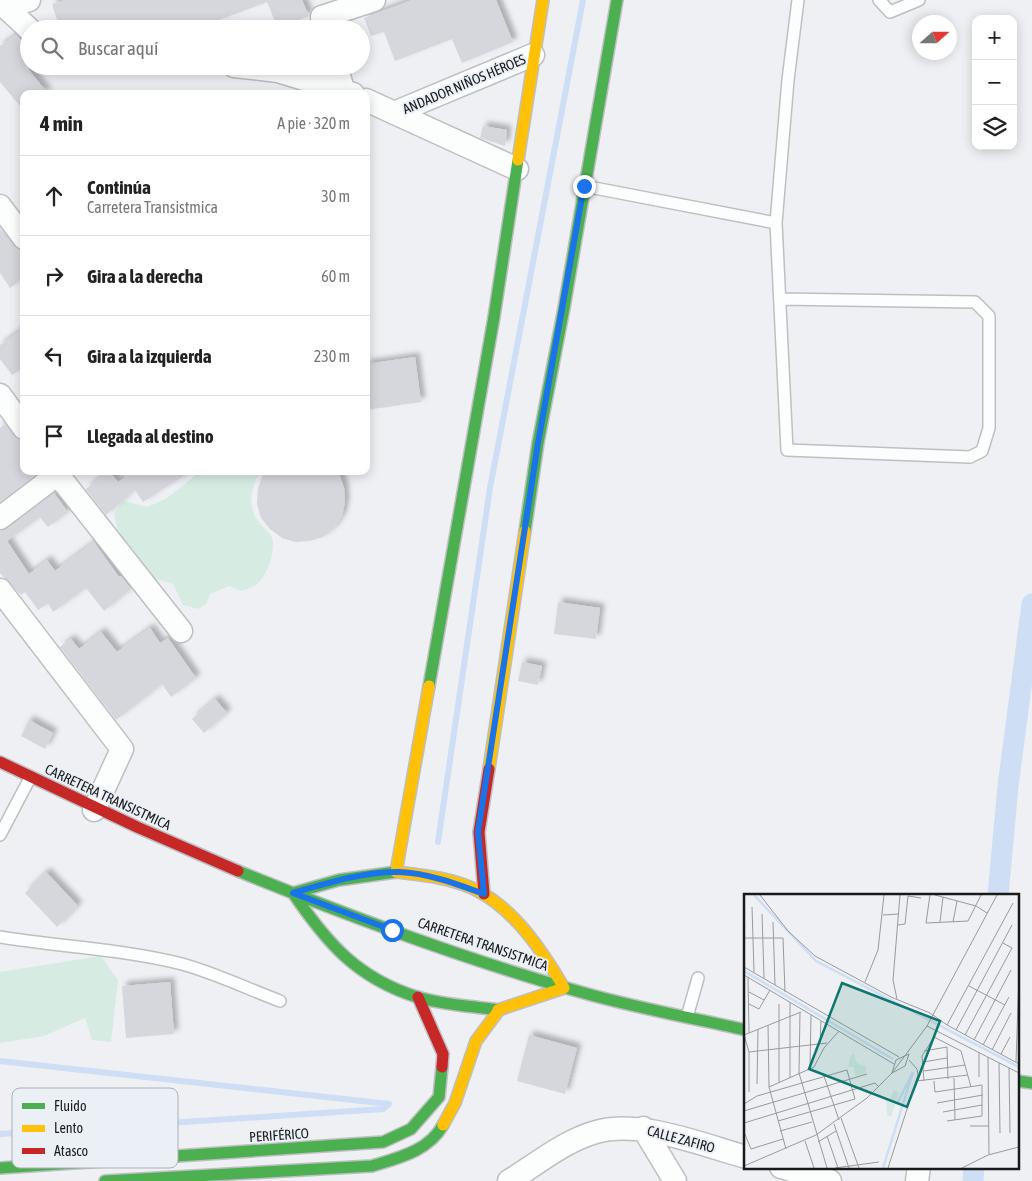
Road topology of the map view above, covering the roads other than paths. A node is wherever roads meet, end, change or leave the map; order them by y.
1 (29, 0) edge
2 (374, 0) edge
3 (543, 0) edge
4 (617, 0) edge
5 (798, 0) edge
6 (879, 0) edge
7 (919, 0) edge
8 (3, 5) edge
9 (321, 15) edge
10 (20, 21) edge
11 (533, 55) junction
12 (292, 75) edge
13 (340, 75) edge
14 (344, 90) edge
15 (348, 90) edge
16 (370, 102) edge
17 (394, 113) junction
18 (517, 169) junction
19 (584, 186) junction
20 (0, 206) edge
21 (776, 223) junction
22 (20, 233) edge
23 (780, 298) junction
24 (0, 395) edge
25 (20, 422) edge
26 (55, 475) edge
27 (60, 475) edge
28 (0, 518) edge
29 (0, 590) edge
30 (181, 631) dead end
31 (0, 762) edge
32 (30, 778) junction
33 (94, 810) junction
34 (0, 835) edge
35 (396, 872) junction
36 (293, 893) junction
37 (484, 894) junction
38 (0, 937) edge
39 (698, 978) dead end
40 (564, 988) junction
41 (418, 997) junction
42 (280, 1001) dead end
43 (499, 1010) junction
44 (688, 1017) junction
45 (744, 1030) edge
46 (643, 1128) junction
47 (412, 1129) junction
48 (426, 1144) junction
49 (178, 1156) edge
50 (744, 1156) edge
51 (785, 1168) edge
52 (918, 1168) edge
53 (537, 1174) edge
54 (310, 1175) edge
55 (106, 1181) edge
56 (509, 1181) edge
57 (675, 1181) edge
58 (830, 1181) edge
59 (917, 1181) edge

1 - 8 street
2 - 9 street
3 - 11 main road
4 - 19 main road
5 - 21 lane
6 - 7 lane
8 - 10 street
11 - 17 street, ANDADOR NIÑOS HÉROES
11 - 18 main road
12 - 14 street
13 - 15 street
16 - 17 street
17 - 18 street
18 - 35 main road
19 - 21 lane
19 - 37 main road
20 - 22 street
21 - 23 lane
23 - 23 lane
24 - 25 street
26 - 28 street
27 - 30 street
29 - 33 street
31 - 32 main road, CARRETERA TRANSISTMICA
32 - 33 main road, CARRETERA TRANSISTMICA
32 - 34 lane
33 - 36 main road, CARRETERA TRANSISTMICA
35 - 36 main road
35 - 37 main road
36 - 40 main road, CARRETERA TRANSISTMICA
36 - 41 main road
37 - 40 main road
38 - 42 lane
39 - 44 lane
40 - 43 main road
40 - 44 main road, CARRETERA TRANSISTMICA
41 - 43 main road
41 - 47 main road, PERIFÉRICO
43 - 48 main road
44 - 45 main road, CARRETERA TRANSISTMICA
46 - 50 street, CALLE ZAFIRO
46 - 53 street, CALLE ZAFIRO
46 - 57 street
47 - 48 main road
47 - 49 main road, PERIFÉRICO
48 - 54 main road
51 - 58 street
52 - 59 street
53 - 56 street, CALLE ZAFIRO
54 - 55 main road

